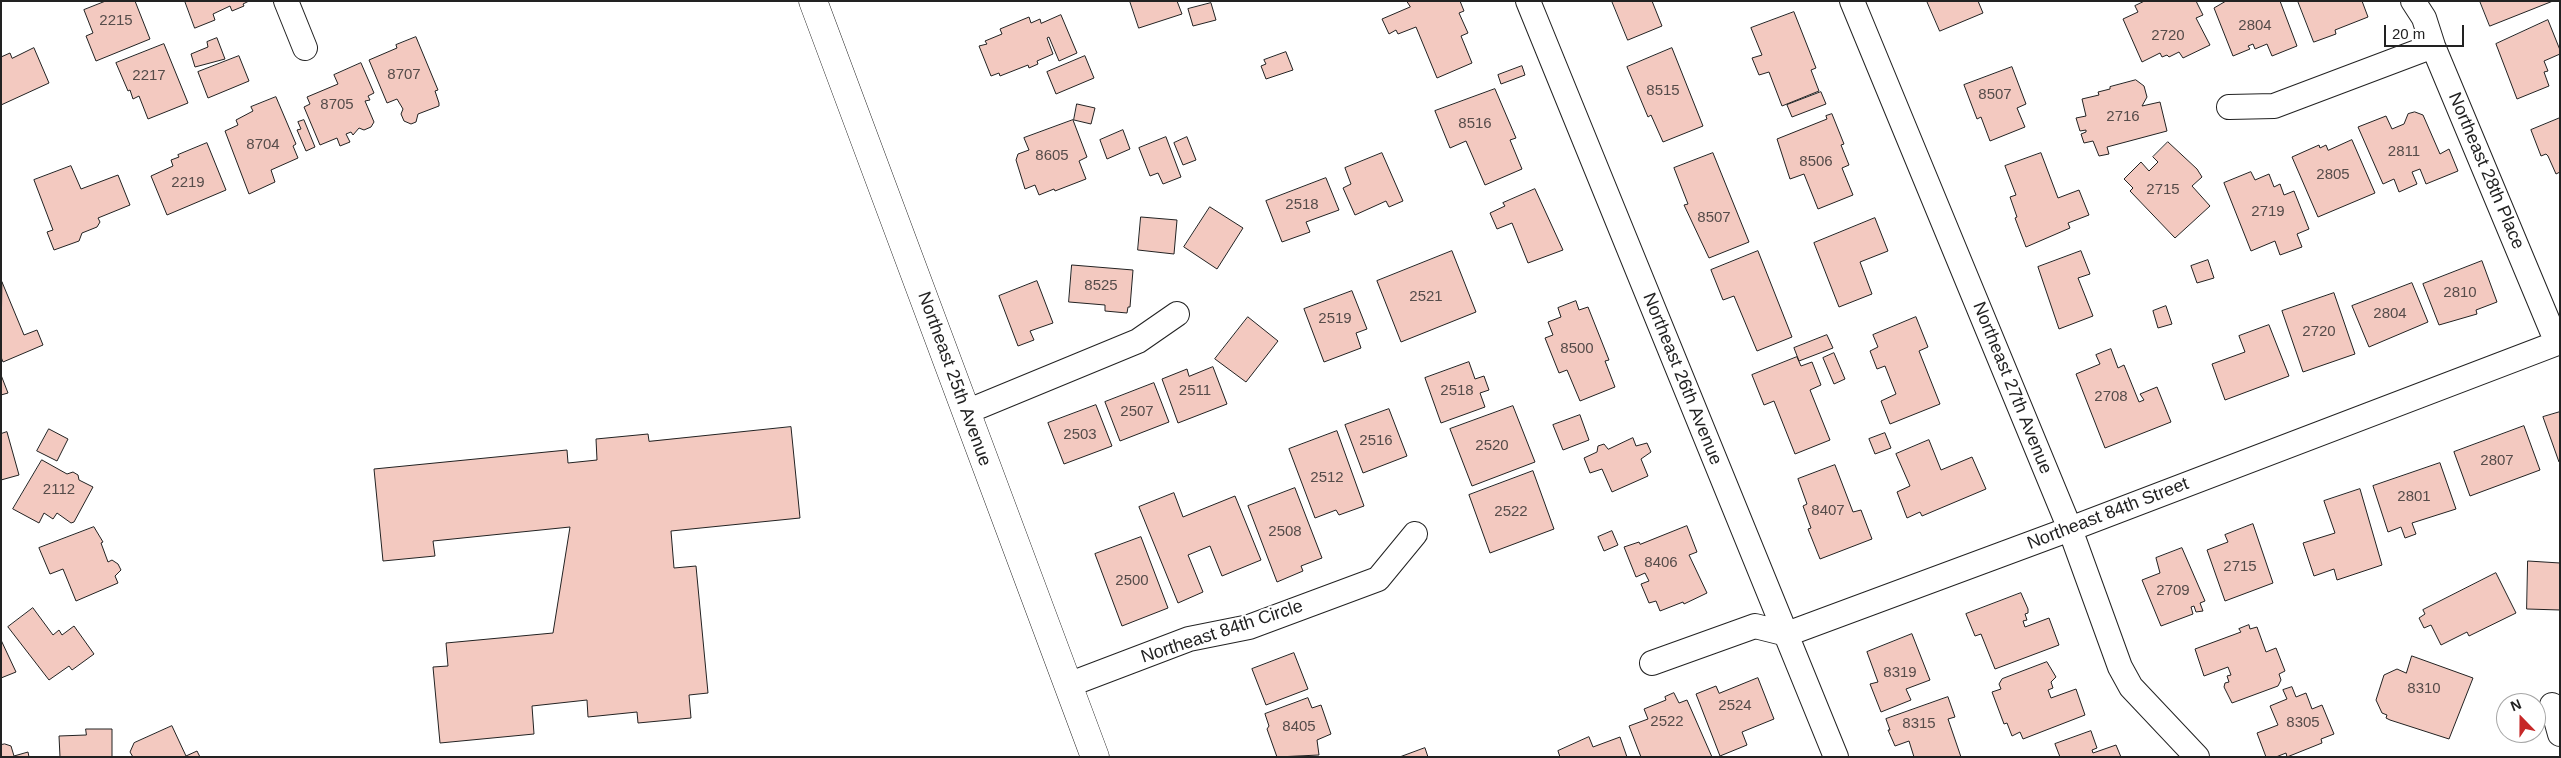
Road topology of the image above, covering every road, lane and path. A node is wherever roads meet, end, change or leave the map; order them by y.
1 (286, 1) edge
2 (813, 1) edge
3 (1528, 1) edge
4 (1852, 1) edge
5 (2413, 1) edge
6 (2433, 46) junction
7 (305, 48) dead end
8 (2229, 107) dead end
9 (1177, 314) dead end
10 (2559, 342) edge
11 (966, 412) junction
12 (2070, 529) junction
13 (1415, 534) dead end
14 (1787, 634) junction
15 (1652, 663) dead end
16 (1068, 685) junction
17 (2552, 705) dead end
18 (2560, 734) edge
19 (1095, 757) edge
20 (1836, 757) edge
21 (2196, 757) edge

1 - 7 street
2 - 11 street, Northeast 25th Avenue
3 - 14 street, Northeast 26th Avenue
4 - 12 street, Northeast 27th Avenue
5 - 6 street, Northeast 28th Place
6 - 8 street
6 - 10 street, Northeast 28th Place
9 - 11 street
10 - 12 street, Northeast 84th Street
11 - 16 street, Northeast 25th Avenue
12 - 14 street, Northeast 84th Street
12 - 21 street, Northeast 27th Avenue
13 - 16 street, Northeast 84th Circle
14 - 15 street
14 - 20 street, Northeast 26th Avenue
16 - 19 street, Northeast 25th Avenue
17 - 18 street

